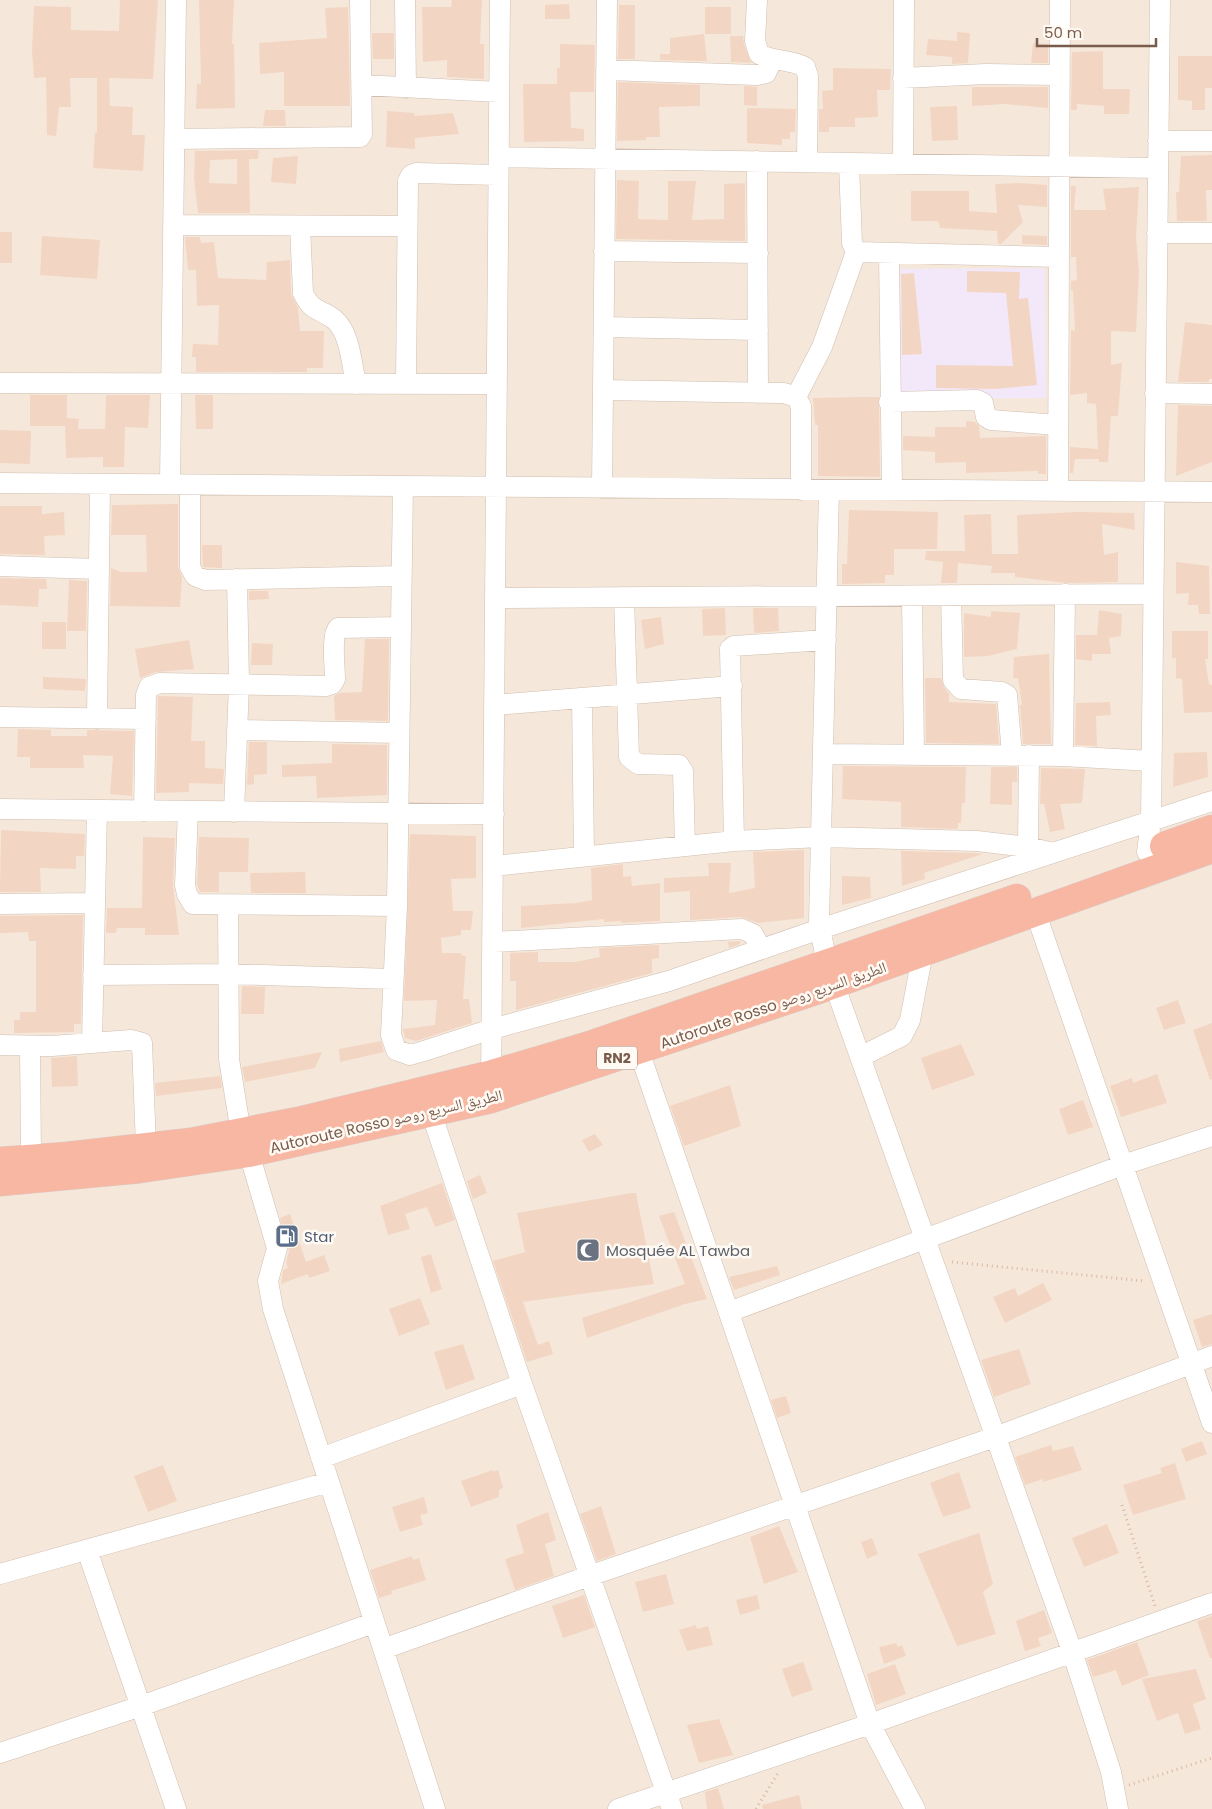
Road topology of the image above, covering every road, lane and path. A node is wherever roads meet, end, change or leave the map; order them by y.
1 (176, 0) edge
2 (360, 0) edge
3 (405, 0) edge
4 (500, 0) edge
5 (607, 0) edge
6 (751, 0) edge
7 (904, 0) edge
8 (1060, 0) edge
9 (1160, 0) edge
10 (772, 60) junction
11 (606, 70) junction
12 (1059, 75) junction
13 (903, 78) junction
14 (362, 85) junction
15 (406, 88) junction
16 (499, 92) junction
17 (174, 139) junction
18 (1158, 141) junction
19 (1212, 141) edge
20 (605, 159) junction
21 (757, 161) junction
22 (807, 162) junction
23 (849, 163) junction
24 (903, 164) junction
25 (499, 166) junction
26 (1059, 166) junction
27 (1158, 168) junction
28 (173, 225) junction
29 (300, 226) junction
30 (407, 226) junction
31 (1157, 232) junction
32 (1212, 233) edge
33 (604, 251) junction
34 (856, 252) junction
35 (758, 253) junction
36 (889, 254) junction
37 (1058, 257) junction
38 (604, 327) junction
39 (758, 330) junction
40 (0, 383) edge
41 (171, 383) junction
42 (356, 384) junction
43 (406, 384) junction
44 (497, 384) junction
45 (603, 390) junction
46 (758, 393) junction
47 (1155, 393) junction
48 (1212, 394) edge
49 (796, 396) junction
50 (889, 402) junction
51 (1058, 425) junction
52 (0, 483) edge
53 (100, 484) junction
54 (170, 484) junction
55 (190, 484) junction
56 (402, 486) junction
57 (496, 487) junction
58 (602, 488) junction
59 (801, 490) junction
60 (829, 490) junction
61 (892, 490) junction
62 (1058, 491) junction
63 (1154, 492) junction
64 (1212, 492) edge
65 (0, 566) edge
66 (99, 569) junction
67 (401, 576) junction
68 (238, 579) junction
69 (1065, 594) junction
70 (1152, 594) junction
71 (951, 595) junction
72 (827, 596) junction
73 (912, 596) junction
74 (624, 597) junction
75 (495, 598) junction
76 (401, 627) junction
77 (826, 640) junction
78 (239, 683) junction
79 (732, 686) junction
80 (626, 694) junction
81 (582, 698) junction
82 (494, 705) junction
83 (0, 717) edge
84 (97, 719) junction
85 (146, 720) junction
86 (237, 730) junction
87 (399, 733) junction
88 (823, 754) junction
89 (914, 755) junction
90 (1020, 755) junction
91 (1063, 756) junction
92 (1151, 761) junction
93 (1212, 801) edge
94 (0, 809) edge
95 (97, 810) junction
96 (144, 811) junction
97 (188, 811) junction
98 (234, 812) junction
99 (398, 814) junction
100 (494, 814) junction
101 (1151, 821) junction
102 (1212, 829) edge
103 (821, 837) junction
104 (734, 841) junction
105 (685, 846) junction
106 (1028, 847) junction
107 (1212, 849) edge
108 (1147, 852) junction
109 (1053, 854) junction
110 (584, 856) junction
111 (493, 866) junction
112 (95, 903) junction
113 (0, 904) edge
114 (228, 905) junction
115 (397, 906) junction
116 (1036, 911) junction
117 (820, 929) junction
118 (492, 942) junction
119 (761, 949) junction
120 (923, 952) junction
121 (228, 974) junction
122 (830, 974) junction
123 (93, 975) junction
124 (393, 979) junction
125 (492, 1029) junction
126 (92, 1043) junction
127 (0, 1046) edge
128 (30, 1046) junction
129 (639, 1051) junction
130 (860, 1057) junction
131 (491, 1086) junction
132 (431, 1112) junction
133 (1212, 1136) edge
134 (245, 1143) junction
135 (146, 1148) junction
136 (31, 1159) junction
137 (0, 1161) edge
138 (1123, 1165) junction
139 (0, 1182) edge
140 (926, 1237) junction
141 (934, 1260) junction
142 (1164, 1282) junction
143 (729, 1312) junction
144 (1212, 1356) edge
145 (1191, 1363) junction
146 (522, 1384) junction
147 (1212, 1422) edge
148 (995, 1437) junction
149 (321, 1458) junction
150 (329, 1482) junction
151 (1122, 1504) dead end
152 (795, 1505) junction
153 (87, 1550) junction
154 (0, 1574) edge
155 (588, 1576) junction
156 (1212, 1603) edge
157 (1160, 1621) junction
158 (373, 1622) junction
159 (383, 1649) junction
160 (1072, 1651) junction
161 (141, 1706) junction
162 (870, 1724) junction
163 (792, 1750) junction
164 (0, 1753) edge
165 (1212, 1758) edge
166 (1116, 1799) edge
167 (669, 1801) edge
168 (176, 1809) edge
169 (435, 1809) edge
170 (618, 1809) edge
171 (756, 1809) edge
172 (915, 1809) edge

1 - 17 street
2 - 14 street
3 - 15 street
4 - 16 street
5 - 11 street
6 - 10 street
7 - 13 street
8 - 12 street
9 - 18 street
10 - 11 street
10 - 22 street
11 - 20 street
12 - 13 street
12 - 26 street
13 - 24 street
14 - 15 street
14 - 17 street
15 - 16 street
16 - 25 street
17 - 28 street
18 - 19 street
18 - 27 street
20 - 21 street
20 - 25 street
20 - 33 street
21 - 22 street
21 - 35 street
22 - 23 street
23 - 24 street
23 - 34 street
24 - 26 street
25 - 30 street
25 - 44 street
26 - 27 street
26 - 37 street
27 - 31 street
28 - 29 street
28 - 41 street
29 - 30 street
29 - 42 street
30 - 43 street
31 - 32 street
31 - 47 street
33 - 35 street
33 - 38 street
34 - 36 street
34 - 49 street
35 - 39 street
36 - 37 street
36 - 50 street
37 - 51 street
38 - 39 street
38 - 45 street
39 - 46 street
40 - 41 street
41 - 42 street
41 - 54 street
42 - 43 street
43 - 44 street
44 - 57 street
45 - 46 street
45 - 58 street
46 - 49 street
47 - 48 street
47 - 63 street
49 - 59 street
50 - 51 street
50 - 61 street
51 - 62 street
52 - 53 street
53 - 54 street
53 - 66 street
54 - 55 street
55 - 56 street
55 - 68 street
56 - 57 street
56 - 67 street
57 - 58 street
57 - 75 street
58 - 59 street
59 - 60 street
60 - 61 street
60 - 72 street
61 - 62 street
62 - 63 street
63 - 64 street
63 - 70 street
65 - 66 street
66 - 84 street
67 - 68 street
67 - 76 street
68 - 78 street
69 - 70 street
69 - 71 street
69 - 91 street
70 - 92 street
71 - 73 street
71 - 90 street
72 - 73 street
72 - 74 street
72 - 77 street
73 - 89 street
74 - 75 street
74 - 80 street
75 - 82 street
76 - 78 street
76 - 87 street
77 - 79 street
77 - 88 street
78 - 85 street
78 - 86 street
79 - 80 street
79 - 104 street
80 - 81 street
80 - 105 street
81 - 82 street
81 - 110 street
82 - 100 street
83 - 84 street
84 - 85 street
85 - 96 street
86 - 87 street
86 - 98 street
87 - 99 street
88 - 89 street
88 - 103 street
89 - 90 street
90 - 91 street
90 - 106 street
91 - 92 street
92 - 101 street
93 - 101 street
94 - 95 street
95 - 96 street
95 - 112 street
96 - 97 street
97 - 98 street
97 - 114 street
98 - 99 street
99 - 100 street
99 - 115 street
100 - 111 street
101 - 108 street
101 - 109 street
102 - 108 highway, Autoroute Rosso الطريق السريع روصو / RN2
103 - 104 street
103 - 106 street
103 - 117 street
104 - 105 street
105 - 110 street
106 - 109 street
107 - 116 highway, Autoroute Rosso الطريق السريع روصو / RN2
108 - 122 highway, Autoroute Rosso الطريق السريع روصو / RN2
109 - 117 street
110 - 111 street
111 - 118 street
112 - 113 street
112 - 123 street
114 - 115 street
114 - 121 street
115 - 124 street
116 - 120 highway, Autoroute Rosso الطريق السريع روصو / RN2
116 - 138 street
117 - 119 street
117 - 122 street
118 - 119 street
118 - 125 street
119 - 125 street
120 - 122 highway, Autoroute Rosso الطريق السريع روصو / RN2
120 - 130 street
121 - 123 street
121 - 124 street
121 - 134 street
122 - 129 highway, Autoroute Rosso الطريق السريع روصو / RN2
122 - 130 street
122 - 131 highway, Autoroute Rosso الطريق السريع روصو / RN2
123 - 126 street
124 - 125 street
125 - 131 street
126 - 128 street
126 - 135 street
127 - 128 street
128 - 136 street
129 - 131 highway, Autoroute Rosso الطريق السريع روصو / RN2
129 - 143 street
130 - 140 street
131 - 132 highway, Autoroute Rosso الطريق السريع روصو / RN2
131 - 134 highway, Autoroute Rosso الطريق السريع روصو / RN2
132 - 134 highway, Autoroute Rosso الطريق السريع روصو / RN2
132 - 146 street
133 - 138 street
134 - 135 highway, Autoroute Rosso الطريق السريع روصو / RN2
134 - 139 highway, Autoroute Rosso الطريق السريع روصو / RN2
134 - 149 street
135 - 136 highway, Autoroute Rosso الطريق السريع روصو / RN2
136 - 137 highway, Autoroute Rosso الطريق السريع روصو / RN2
138 - 140 street
138 - 142 street
140 - 141 street
140 - 143 street
141 - 142 path
141 - 148 street
142 - 145 street
143 - 152 street
144 - 145 street
145 - 147 street
145 - 148 street
146 - 149 street
146 - 155 street
148 - 152 street
148 - 160 street
149 - 150 street
150 - 153 street
150 - 158 street
151 - 157 path
152 - 155 street
152 - 162 street
153 - 154 street
153 - 161 street
155 - 159 street
155 - 167 street
156 - 157 street
157 - 160 street
158 - 159 street
158 - 161 street
159 - 169 street
160 - 162 street
160 - 166 street
161 - 164 street
161 - 168 street
162 - 163 street
162 - 172 street
163 - 167 street
163 - 171 path
165 - 166 path
167 - 170 street

